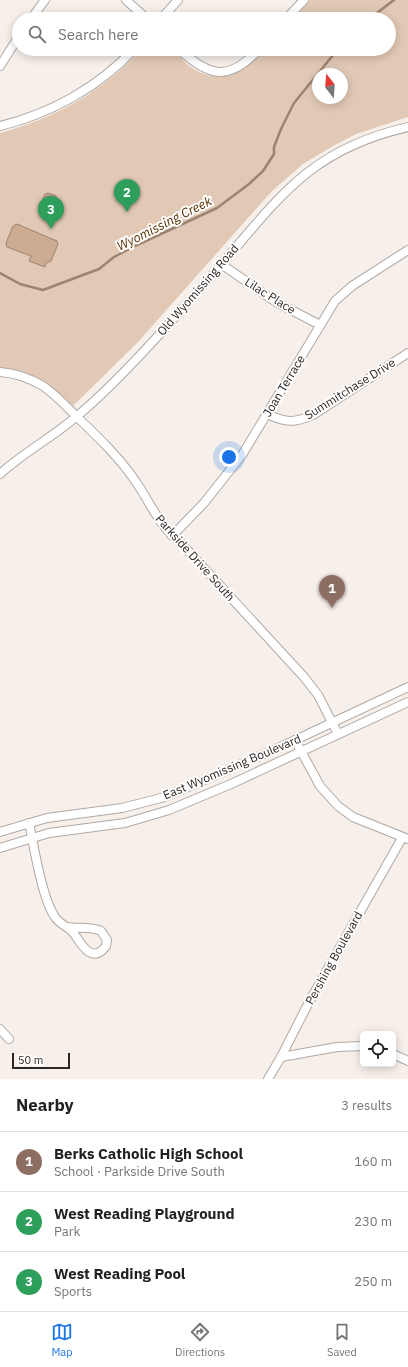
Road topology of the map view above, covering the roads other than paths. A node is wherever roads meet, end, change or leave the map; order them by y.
1 (44, 0) edge
2 (126, 0) edge
3 (178, 0) edge
4 (304, 0) edge
5 (36, 12) edge
6 (139, 12) edge
7 (167, 12) edge
8 (293, 12) edge
9 (12, 47) edge
10 (126, 56) edge
11 (186, 56) edge
12 (251, 56) edge
13 (0, 66) edge
14 (0, 126) edge
15 (408, 127) edge
16 (408, 250) edge
17 (221, 264) junction
18 (320, 325) junction
19 (408, 353) edge
20 (0, 372) edge
21 (267, 414) junction
22 (77, 417) junction
23 (0, 474) edge
24 (172, 536) junction
25 (408, 687) edge
26 (408, 702) edge
27 (332, 722) junction
28 (338, 734) junction
29 (295, 740) junction
30 (300, 752) junction
31 (29, 823) junction
32 (0, 832) edge
33 (32, 837) junction
34 (405, 839) edge
35 (0, 848) edge
36 (67, 927) junction
37 (0, 1029) edge
38 (9, 1039) dead end
39 (360, 1046) edge
40 (396, 1055) edge
41 (281, 1057) junction
42 (408, 1061) edge
43 (268, 1079) edge

1 - 5 street
2 - 6 street
3 - 7 street
4 - 8 street
9 - 13 street
10 - 14 street
11 - 12 street
15 - 17 street, Old Wyomissing Road
16 - 18 street, Joan Terrace
17 - 18 street, Lilac Place
17 - 22 street, Old Wyomissing Road
18 - 21 street, Joan Terrace
19 - 21 street, Summitchase Drive
20 - 22 street, Parkside Drive South
21 - 24 street, Joan Terrace
22 - 23 street, Old Wyomissing Road
22 - 24 street, Parkside Drive South
24 - 27 street, Parkside Drive South
25 - 27 street, East Wyomissing Boulevard
26 - 28 street, East Wyomissing Boulevard
27 - 28 street, Parkside Drive South
27 - 29 street, East Wyomissing Boulevard
28 - 30 street, East Wyomissing Boulevard
29 - 30 street
29 - 31 street, East Wyomissing Boulevard
30 - 33 street, East Wyomissing Boulevard
30 - 34 street
31 - 32 street, East Wyomissing Boulevard
31 - 33 street
33 - 35 street, East Wyomissing Boulevard
33 - 36 street
34 - 41 street, Pershing Boulevard
36 - 36 street
37 - 38 street
39 - 41 street
40 - 42 street
41 - 43 street, Pershing Boulevard

